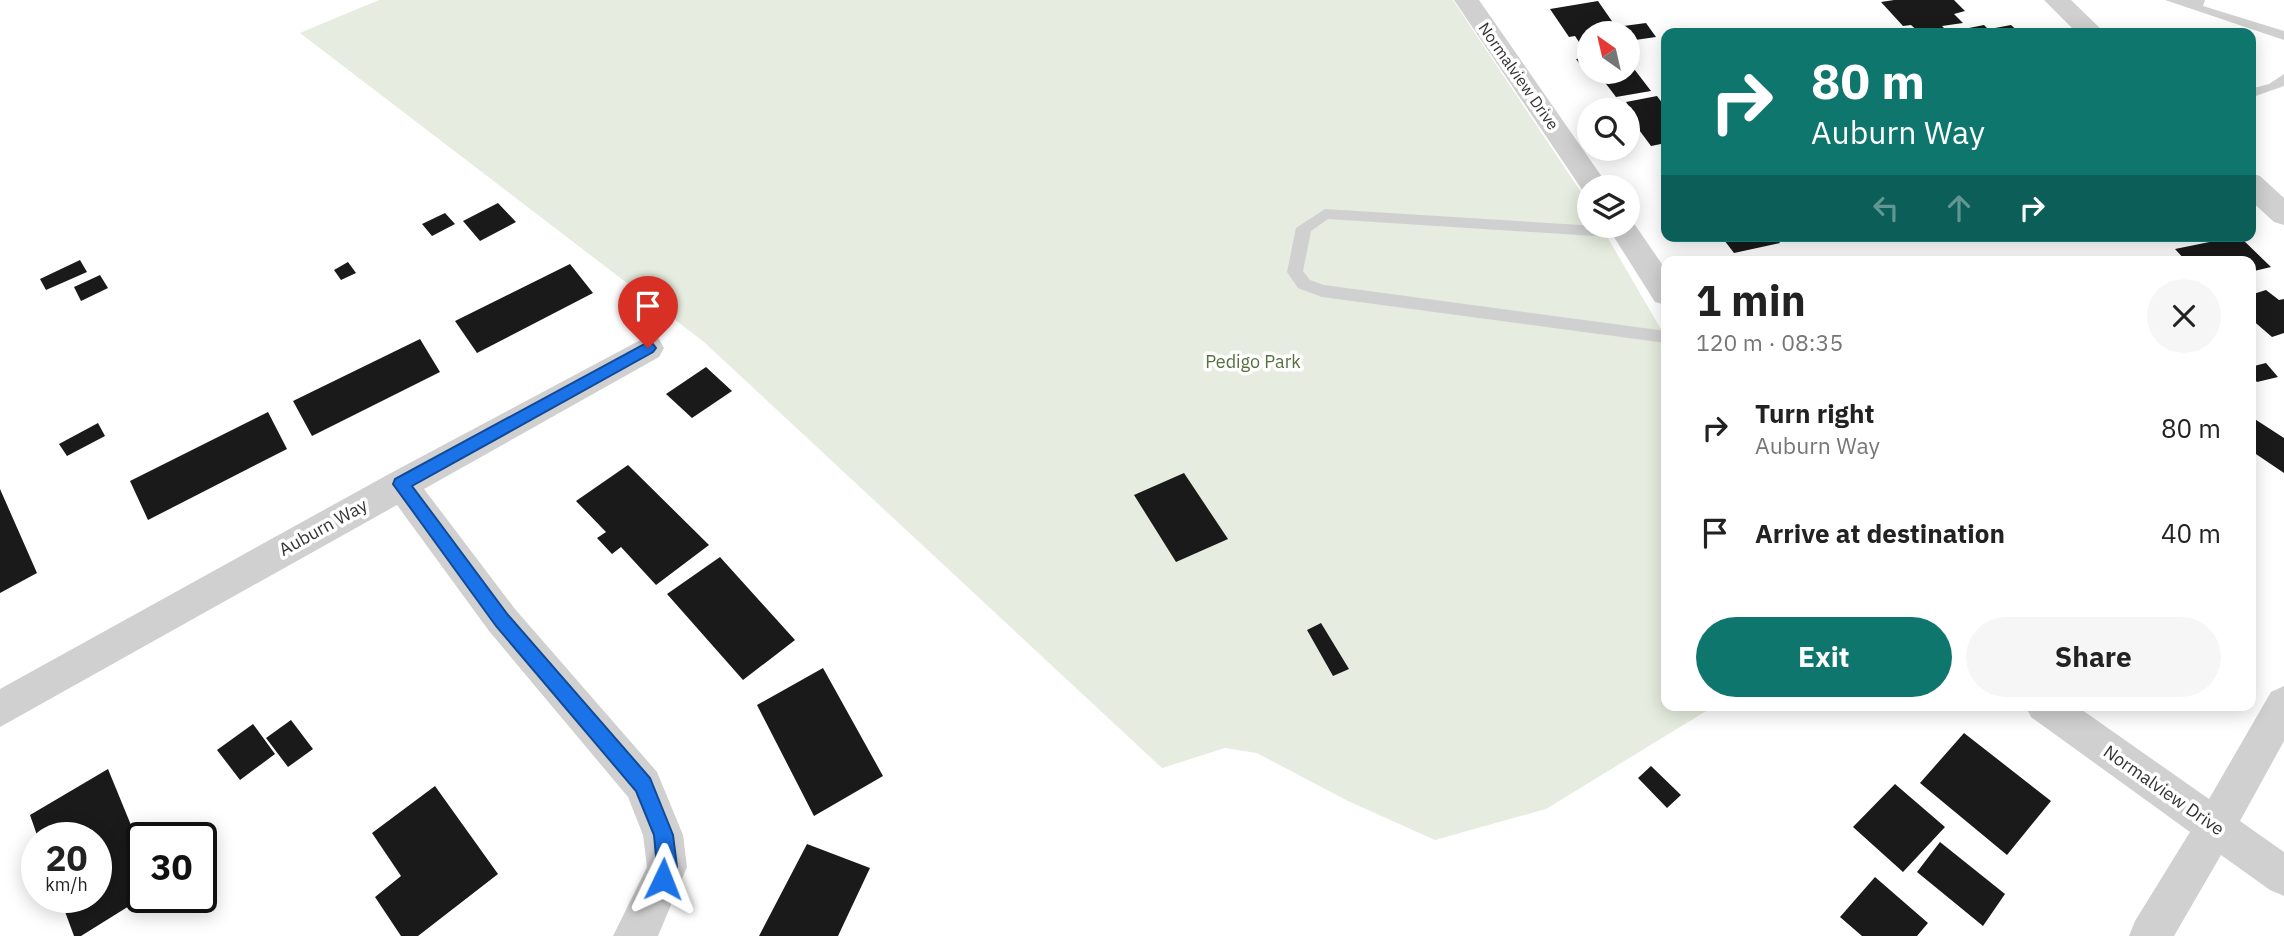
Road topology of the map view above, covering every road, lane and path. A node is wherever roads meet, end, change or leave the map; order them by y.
1 (1465, 0) edge
2 (2056, 0) edge
3 (2172, 0) edge
4 (2197, 4) edge
5 (2087, 28) edge
6 (2284, 36) edge
7 (2284, 79) edge
8 (2256, 92) edge
9 (1587, 175) edge
10 (2256, 189) edge
11 (2284, 215) edge
12 (1577, 226) edge
13 (1629, 238) edge
14 (1661, 287) edge
15 (1661, 336) edge
16 (648, 348) dead end
17 (401, 484) junction
18 (2284, 704) edge
19 (0, 709) edge
20 (2052, 711) edge
21 (2215, 827) junction
22 (2284, 876) edge
23 (635, 936) edge
24 (2150, 936) edge

1 - 9 street, Normalview Drive
2 - 5 street
3 - 4 lane
4 - 6 lane
7 - 8 lane
10 - 11 street
12 - 15 lane
13 - 14 street
16 - 17 street, Auburn Way
17 - 19 street, Auburn Way
17 - 23 street
18 - 21 street
20 - 21 street, Normalview Drive
21 - 22 street, Normalview Drive
21 - 24 street

